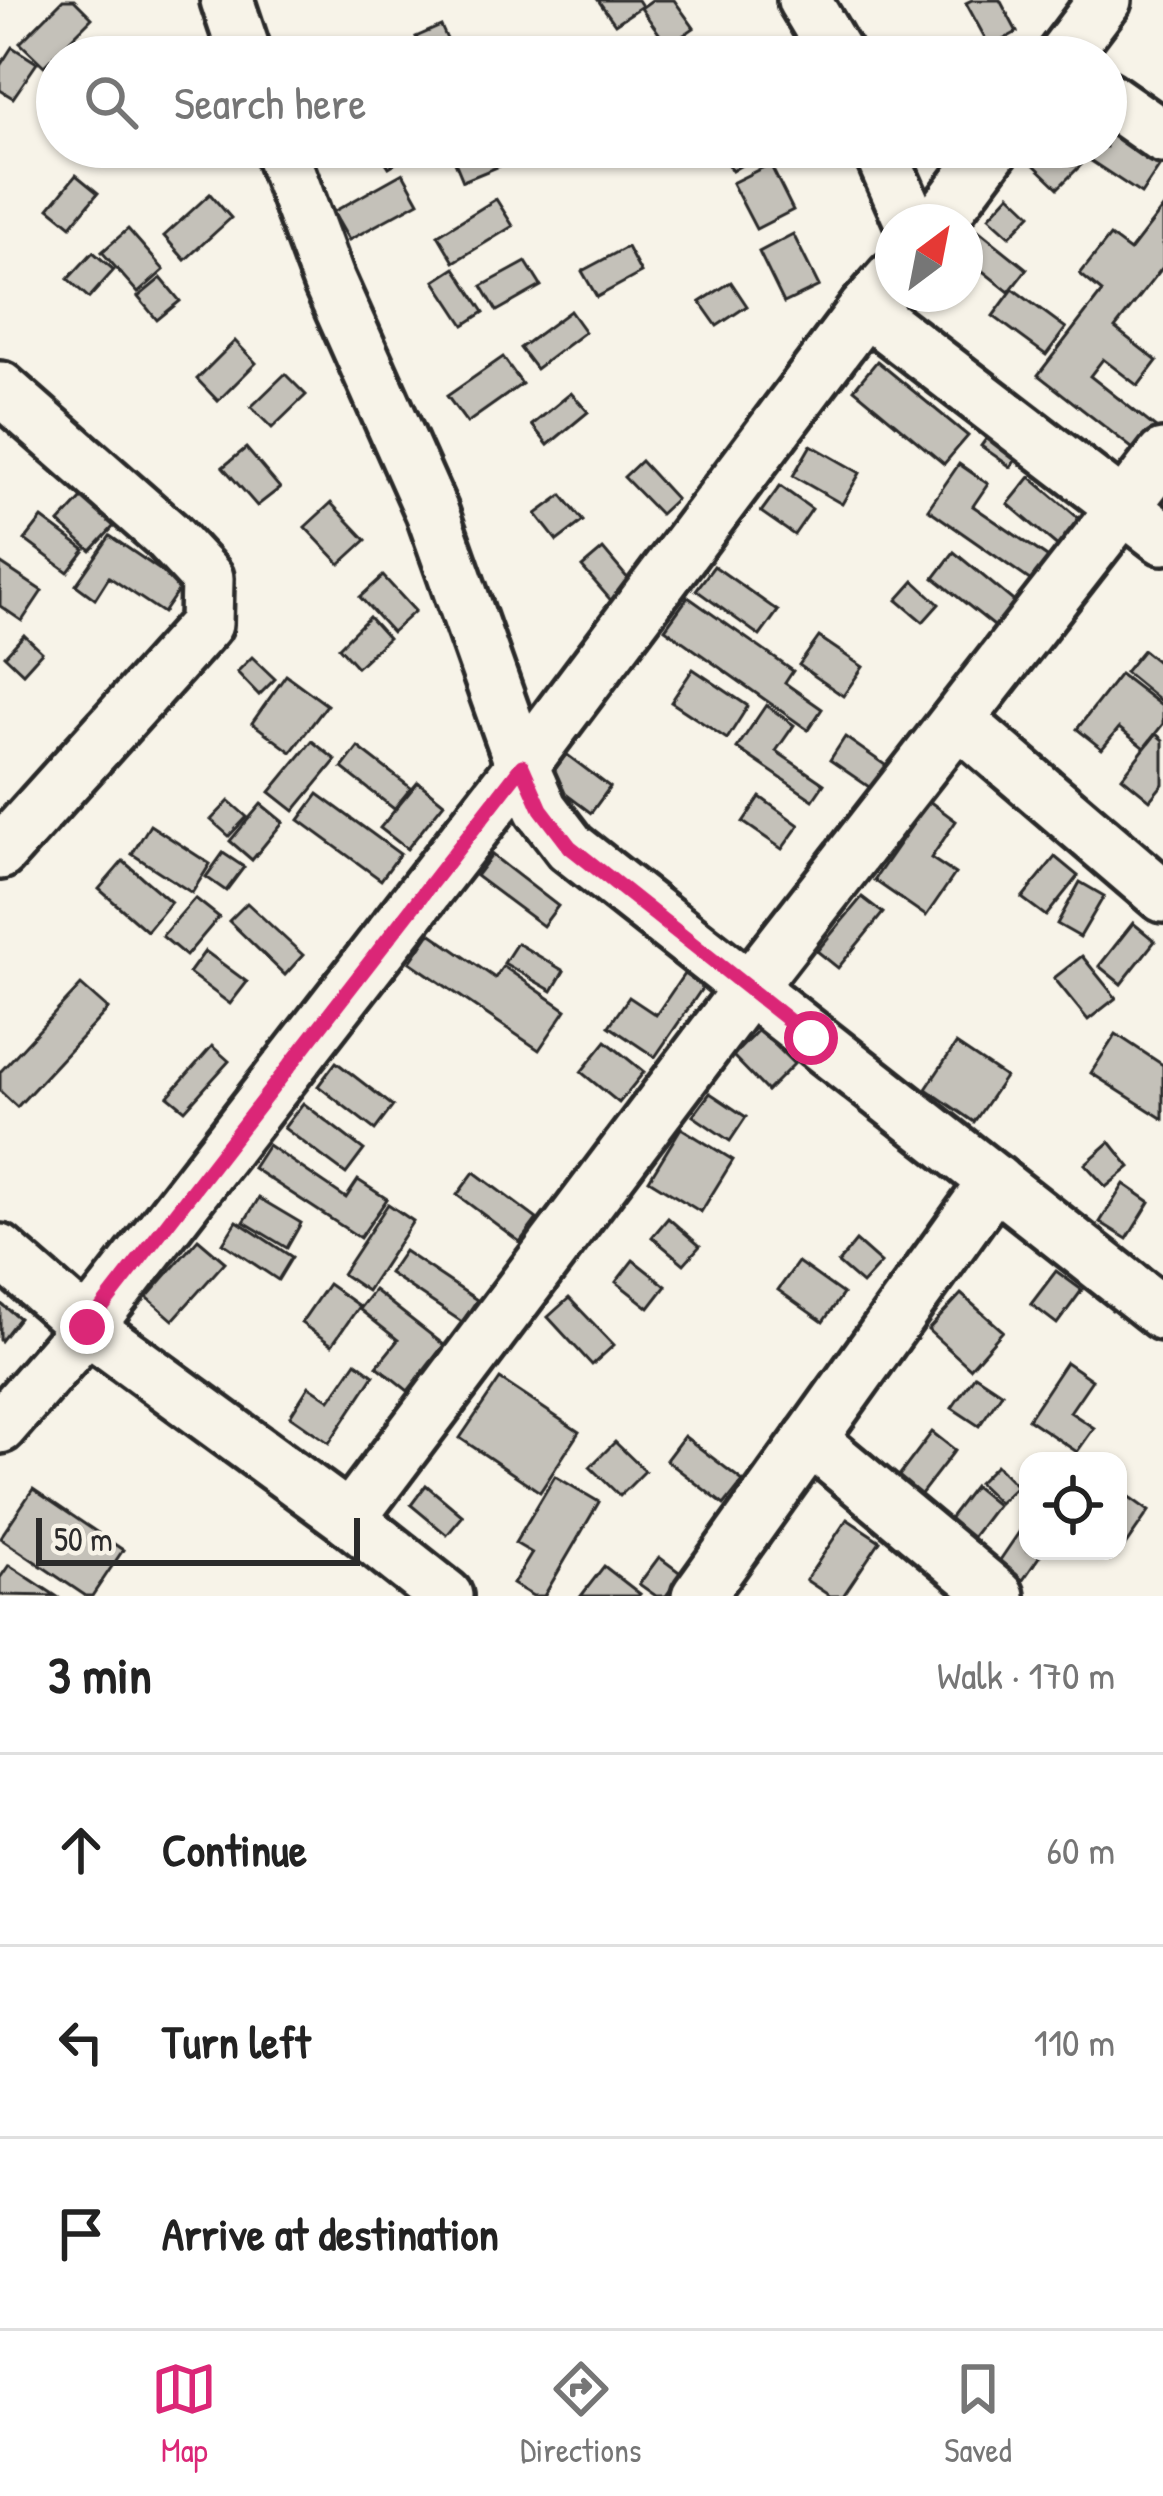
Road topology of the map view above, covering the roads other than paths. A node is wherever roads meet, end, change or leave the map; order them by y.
1 (227, 0) edge
2 (804, 0) edge
3 (1105, 0) edge
4 (239, 36) edge
5 (825, 36) edge
6 (1078, 36) edge
7 (1127, 112) edge
8 (1163, 137) edge
9 (288, 168) edge
10 (887, 168) edge
11 (978, 168) edge
12 (903, 204) edge
13 (951, 204) edge
14 (875, 298) edge
15 (901, 312) edge
16 (0, 388) edge
17 (1163, 456) edge
18 (1144, 522) edge
19 (958, 720) junction
20 (522, 766) junction
21 (0, 853) edge
22 (1163, 896) edge
23 (749, 988) junction
24 (994, 1181) junction
25 (0, 1251) edge
26 (1163, 1314) edge
27 (87, 1327) junction
28 (0, 1427) edge
29 (810, 1439) junction
30 (349, 1519) junction
31 (446, 1596) edge
32 (698, 1596) edge
33 (998, 1596) edge

1 - 4 street
2 - 5 street
3 - 6 street
7 - 8 street
9 - 20 street
10 - 12 street
11 - 13 street
14 - 20 street
15 - 18 street
16 - 21 street
17 - 18 street
18 - 19 street
19 - 22 street
19 - 23 street
20 - 23 street
20 - 27 street
23 - 24 street
23 - 30 street
24 - 26 street
24 - 29 street
25 - 27 street
27 - 28 street
27 - 30 street
29 - 32 street
29 - 33 street
30 - 31 street

